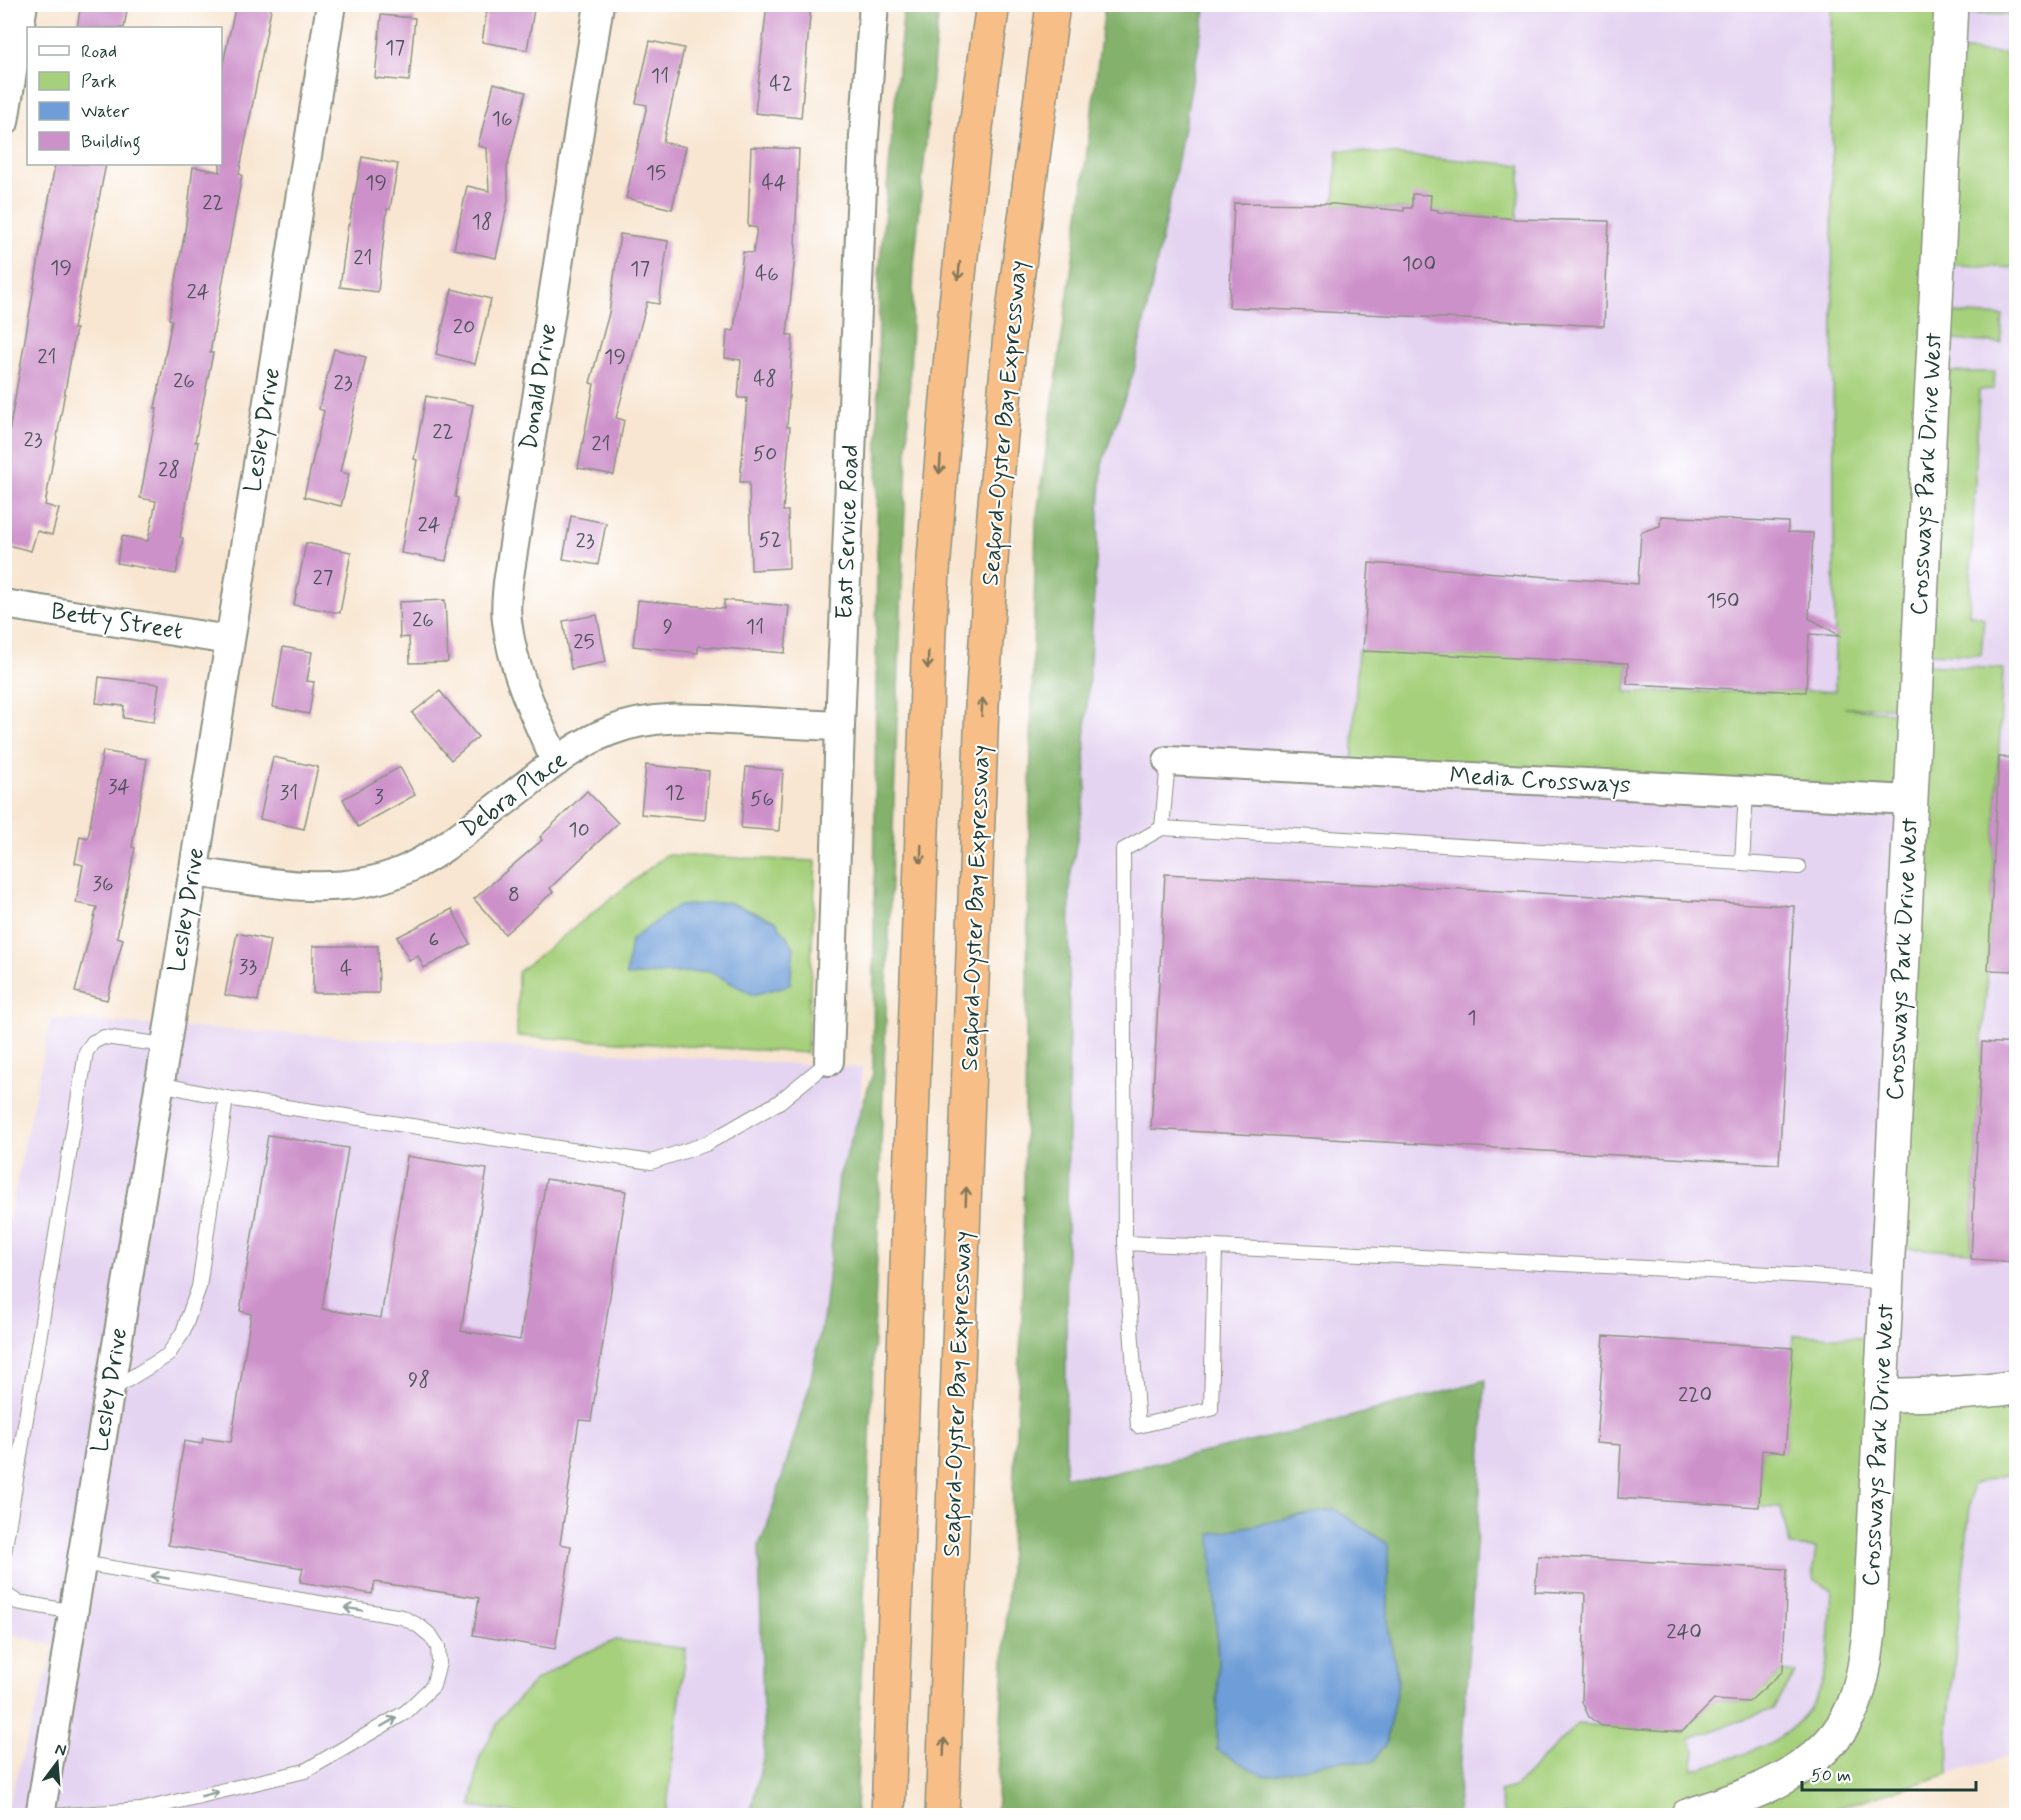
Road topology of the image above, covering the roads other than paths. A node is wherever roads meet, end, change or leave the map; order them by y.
1 (23, 4) edge
2 (330, 4) edge
3 (599, 4) edge
4 (874, 4) edge
5 (977, 4) edge
6 (993, 4) edge
7 (1053, 4) edge
8 (1067, 4) edge
9 (1951, 4) edge
10 (4, 122) edge
11 (963, 239) junction
12 (1010, 334) junction
13 (4, 604) edge
14 (229, 640) junction
15 (840, 726) junction
16 (1168, 761) joint
17 (556, 762) junction
18 (1746, 792) junction
19 (1911, 800) junction
20 (1162, 828) junction
21 (1742, 863) junction
22 (1799, 867) dead end
23 (194, 872) junction
24 (166, 1045) junction
25 (829, 1061) joint
26 (160, 1084) junction
27 (226, 1098) junction
28 (1125, 1243) junction
29 (1215, 1247) junction
30 (1888, 1282) junction
31 (2016, 1387) edge
32 (111, 1390) junction
33 (1881, 1395) junction
34 (4, 1553) edge
35 (82, 1563) junction
36 (4, 1593) edge
37 (74, 1612) junction
38 (40, 1815) edge
39 (49, 1815) edge
40 (888, 1815) edge
41 (942, 1815) edge
42 (1687, 1815) edge

1 - 10 street
2 - 14 street, Lesley Drive
3 - 17 street, Donald Drive
4 - 15 street, East Service Road
5 - 11 highway
6 - 11 highway
7 - 12 highway, Seaford-Oyster Bay Expressway
8 - 12 highway
9 - 19 street, Crossways Park Drive West
11 -> 40 highway
41 -> 12 highway, Seaford-Oyster Bay Expressway
13 - 14 street, Betty Street
14 - 23 street, Lesley Drive
15 - 17 street, Debra Place
15 - 25 street, East Service Road
16 - 18 street, Media Crossways
16 - 20 lane
17 - 23 street, Debra Place
18 - 19 street, Media Crossways
18 - 21 lane
19 - 30 street, Crossways Park Drive West
20 - 21 lane
20 - 28 lane
21 - 22 lane
23 - 24 street, Lesley Drive
24 - 26 street, Lesley Drive
24 - 34 lane
25 - 27 lane
26 - 27 lane
26 - 32 street, Lesley Drive
27 - 32 lane
28 - 29 lane
28 - 29 lane
29 - 30 lane
30 - 33 street, Crossways Park Drive West
31 - 33 street
32 - 35 street, Lesley Drive
33 - 42 street, Crossways Park Drive West
35 - 37 street, Lesley Drive
39 -> 35 lane
36 - 37 lane
37 - 38 street, Lesley Drive

